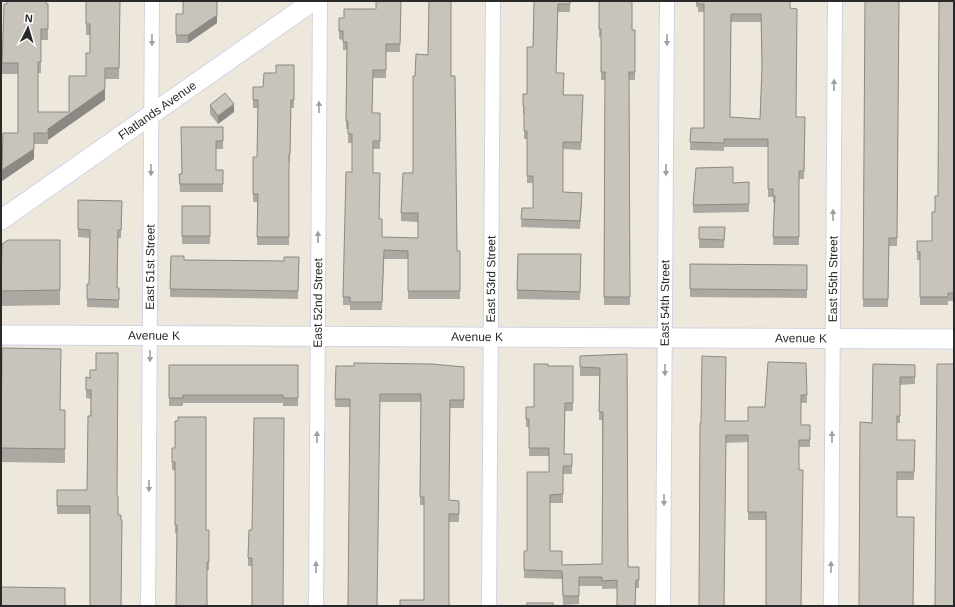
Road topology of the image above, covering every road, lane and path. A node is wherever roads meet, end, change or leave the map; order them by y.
1 (152, 1) edge
2 (313, 1) edge
3 (320, 1) edge
4 (493, 1) edge
5 (667, 1) edge
6 (834, 1) edge
7 (151, 116) junction
8 (1, 220) edge
9 (1, 334) edge
10 (150, 334) junction
11 (318, 335) junction
12 (491, 336) junction
13 (665, 337) junction
14 (832, 338) junction
15 (954, 339) edge
16 (148, 606) edge
17 (316, 606) edge
18 (489, 606) edge
19 (663, 606) edge
20 (831, 606) edge

1 -> 7 street, East 51st Street
2 - 7 street, Flatlands Avenue
11 -> 3 street, East 52nd Street
4 - 12 street, East 53rd Street
5 -> 13 street, East 54th Street
14 -> 6 street, East 55th Street
7 - 8 street, Flatlands Avenue
7 -> 10 street, East 51st Street
9 - 10 street, Avenue K
10 - 11 street, Avenue K
10 -> 16 street, East 51st Street
11 - 12 street, Avenue K
17 -> 11 street, East 52nd Street
12 - 13 street, Avenue K
12 - 18 street, East 53rd Street
13 - 14 street, Avenue K
13 -> 19 street, East 54th Street
14 - 15 street, Avenue K
20 -> 14 street, East 55th Street

